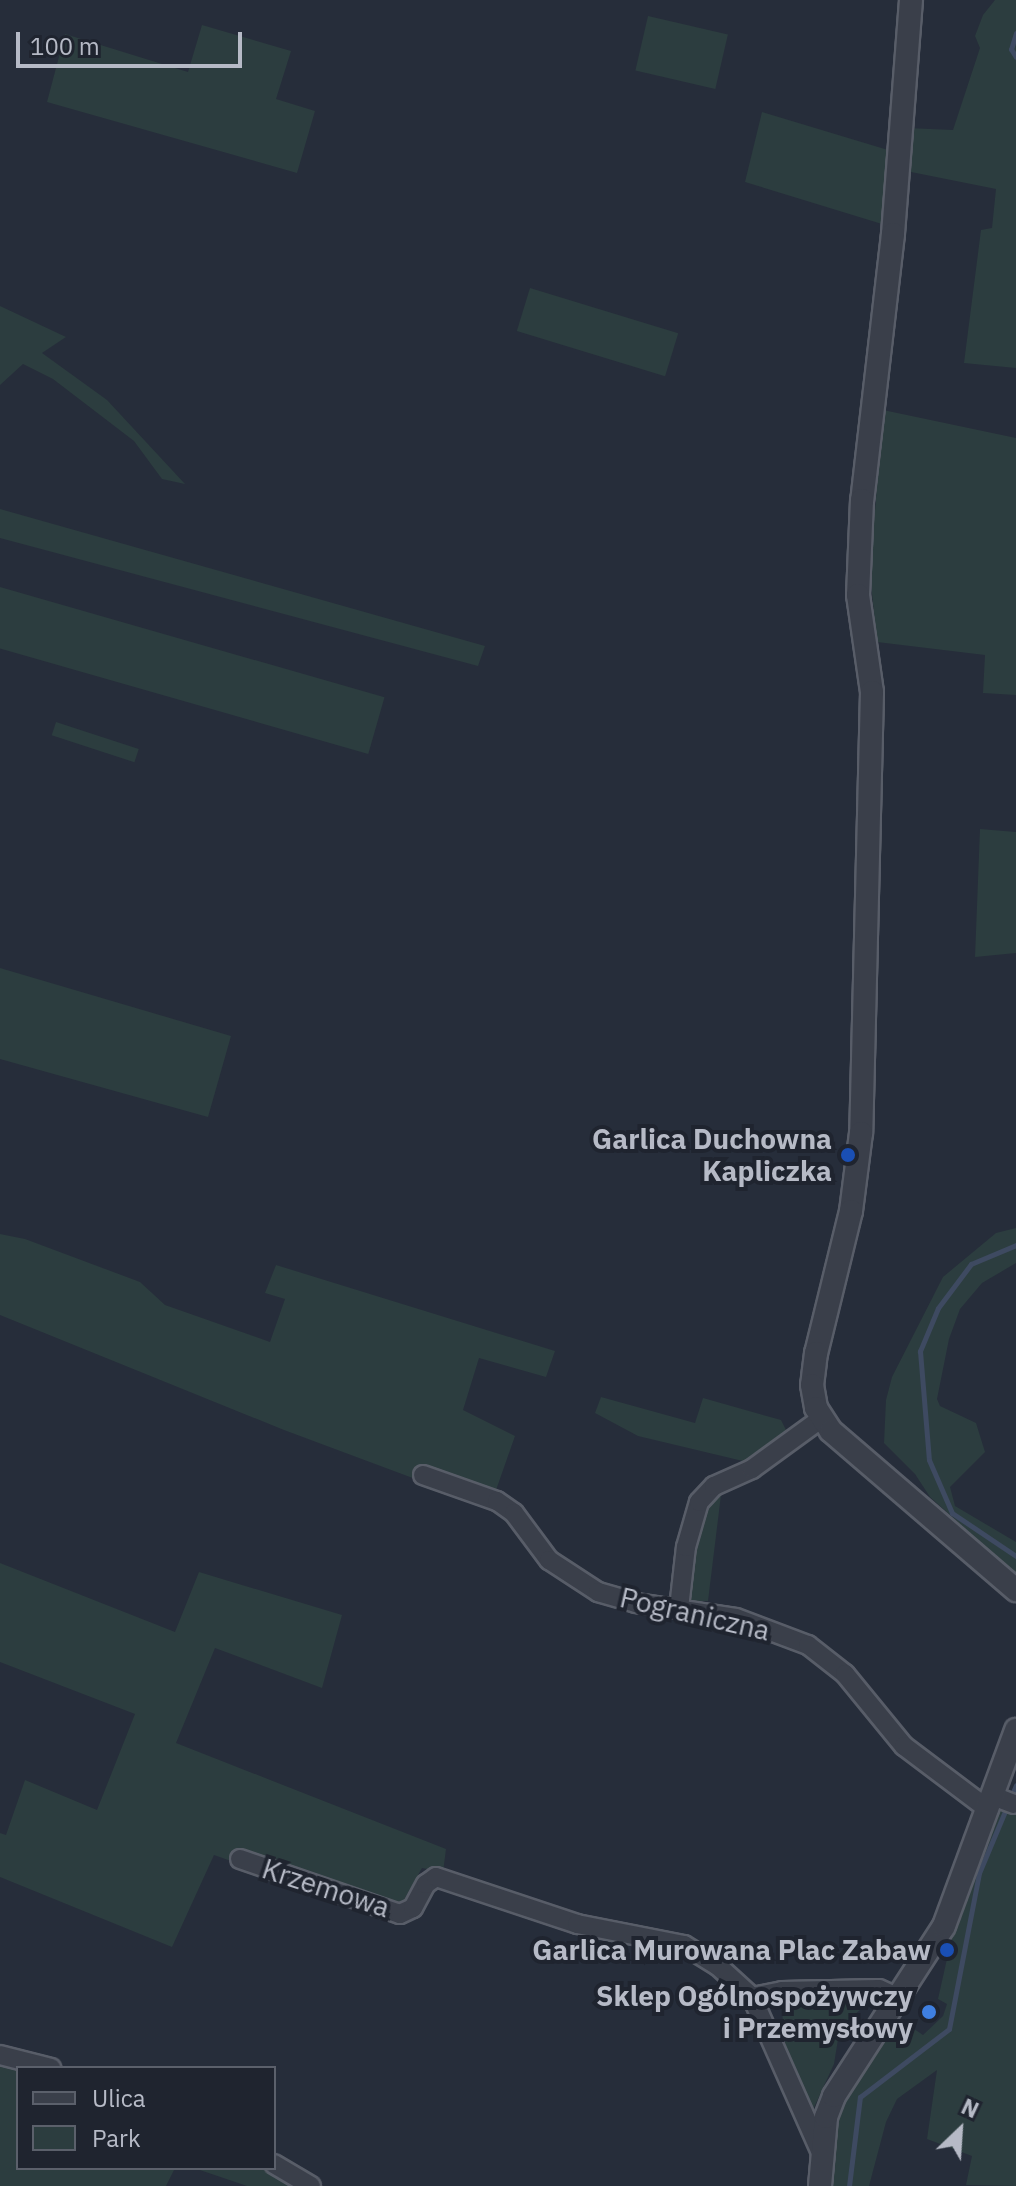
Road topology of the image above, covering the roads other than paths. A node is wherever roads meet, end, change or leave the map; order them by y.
1 (911, 0) edge
2 (822, 1418) junction
3 (423, 1475) dead end
4 (1016, 1590) edge
5 (679, 1608) junction
6 (1016, 1730) edge
7 (999, 1802) junction
8 (240, 1859) dead end
9 (752, 1997) junction
10 (897, 1997) junction
11 (0, 2055) edge
12 (43, 2066) edge
13 (823, 2157) junction
14 (276, 2165) edge
15 (311, 2186) edge
16 (820, 2186) edge

1 - 2 street
2 - 4 street
2 - 5 street
3 - 5 street, Pograniczna
5 - 7 street, Pograniczna
6 - 7 street
7 - 10 street
8 - 9 street, Krzemowa
9 - 10 street
9 - 13 street, Krzemowa
10 - 13 street
11 - 12 street
13 - 16 street
14 - 15 street

